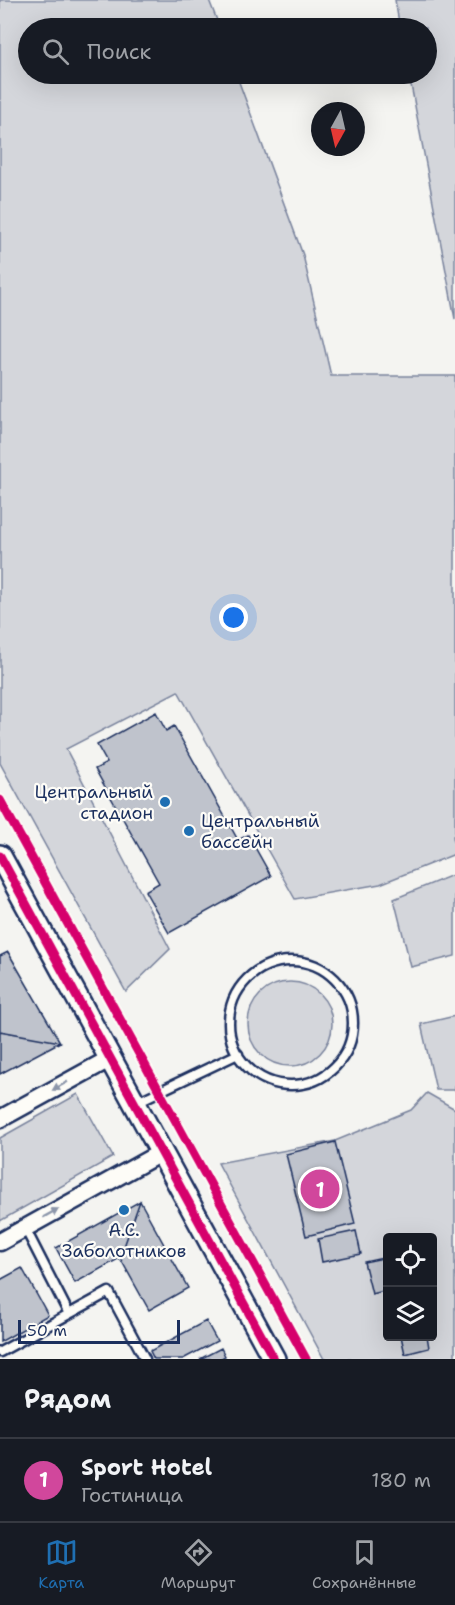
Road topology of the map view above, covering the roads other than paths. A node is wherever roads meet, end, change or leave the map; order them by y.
1 (0, 856) edge
2 (238, 1054) junction
3 (111, 1058) junction
4 (135, 1103) junction
5 (0, 1119) edge
6 (162, 1152) junction
7 (25, 1228) junction
8 (0, 1242) edge
9 (69, 1314) junction
10 (0, 1352) edge
11 (145, 1359) edge
12 (274, 1359) edge

1 - 3 street
2 - 2 lane
2 - 4 lane
3 - 4 street
3 -> 5 street
4 - 6 street
7 -> 6 street
6 - 12 street
7 - 8 street
7 - 9 lane
9 - 10 lane
9 - 11 lane

